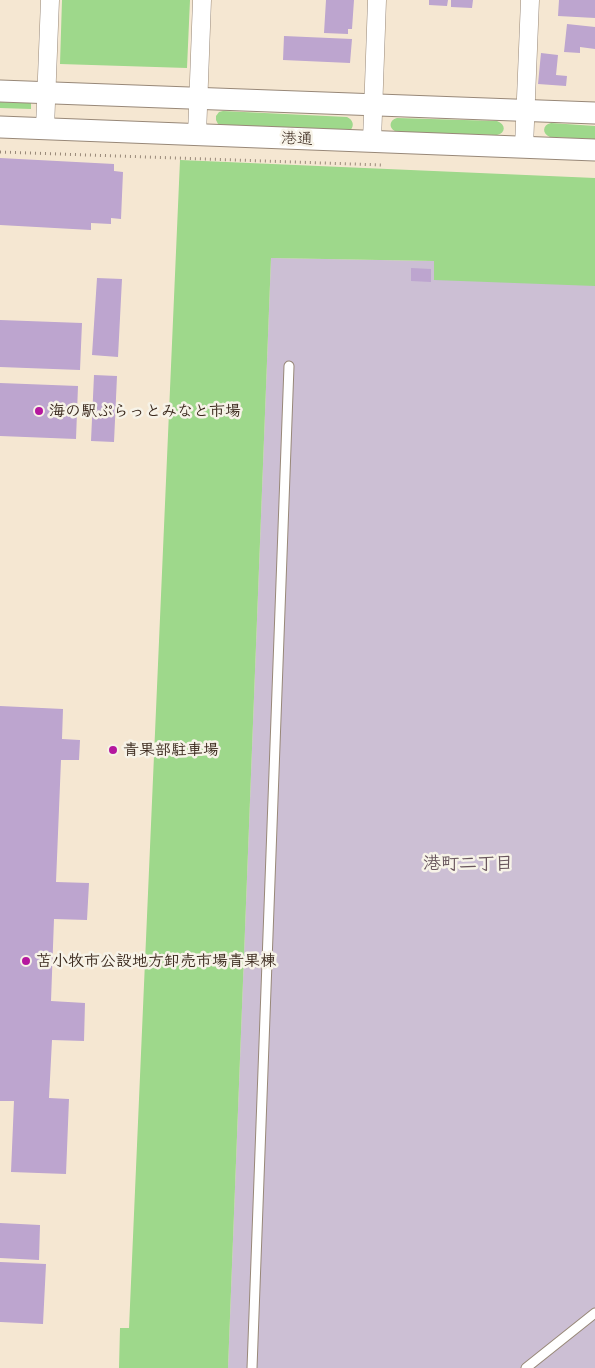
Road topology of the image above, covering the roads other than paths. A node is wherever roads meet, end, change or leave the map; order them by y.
1 (50, 0) edge
2 (202, 0) edge
3 (377, 0) edge
4 (530, 0) edge
5 (0, 92) edge
6 (47, 94) junction
7 (198, 99) junction
8 (373, 104) junction
9 (526, 111) junction
10 (595, 113) edge
11 (0, 127) edge
12 (46, 128) junction
13 (197, 135) junction
14 (372, 142) junction
15 (524, 147) junction
16 (595, 150) edge
17 (289, 366) dead end
18 (595, 1313) edge
19 (252, 1368) edge
20 (526, 1368) edge

1 - 6 street
2 - 7 street
3 - 8 street
4 - 9 street
5 - 6 street
6 - 7 street
6 - 12 street
7 - 8 street
7 - 13 street
8 - 9 street
8 - 14 street
9 - 10 street
9 - 15 street
11 - 12 street, 港通
12 - 13 street, 港通
13 - 14 street, 港通
14 - 15 street, 港通
15 - 16 street, 港通
17 - 19 lane
18 - 20 lane

